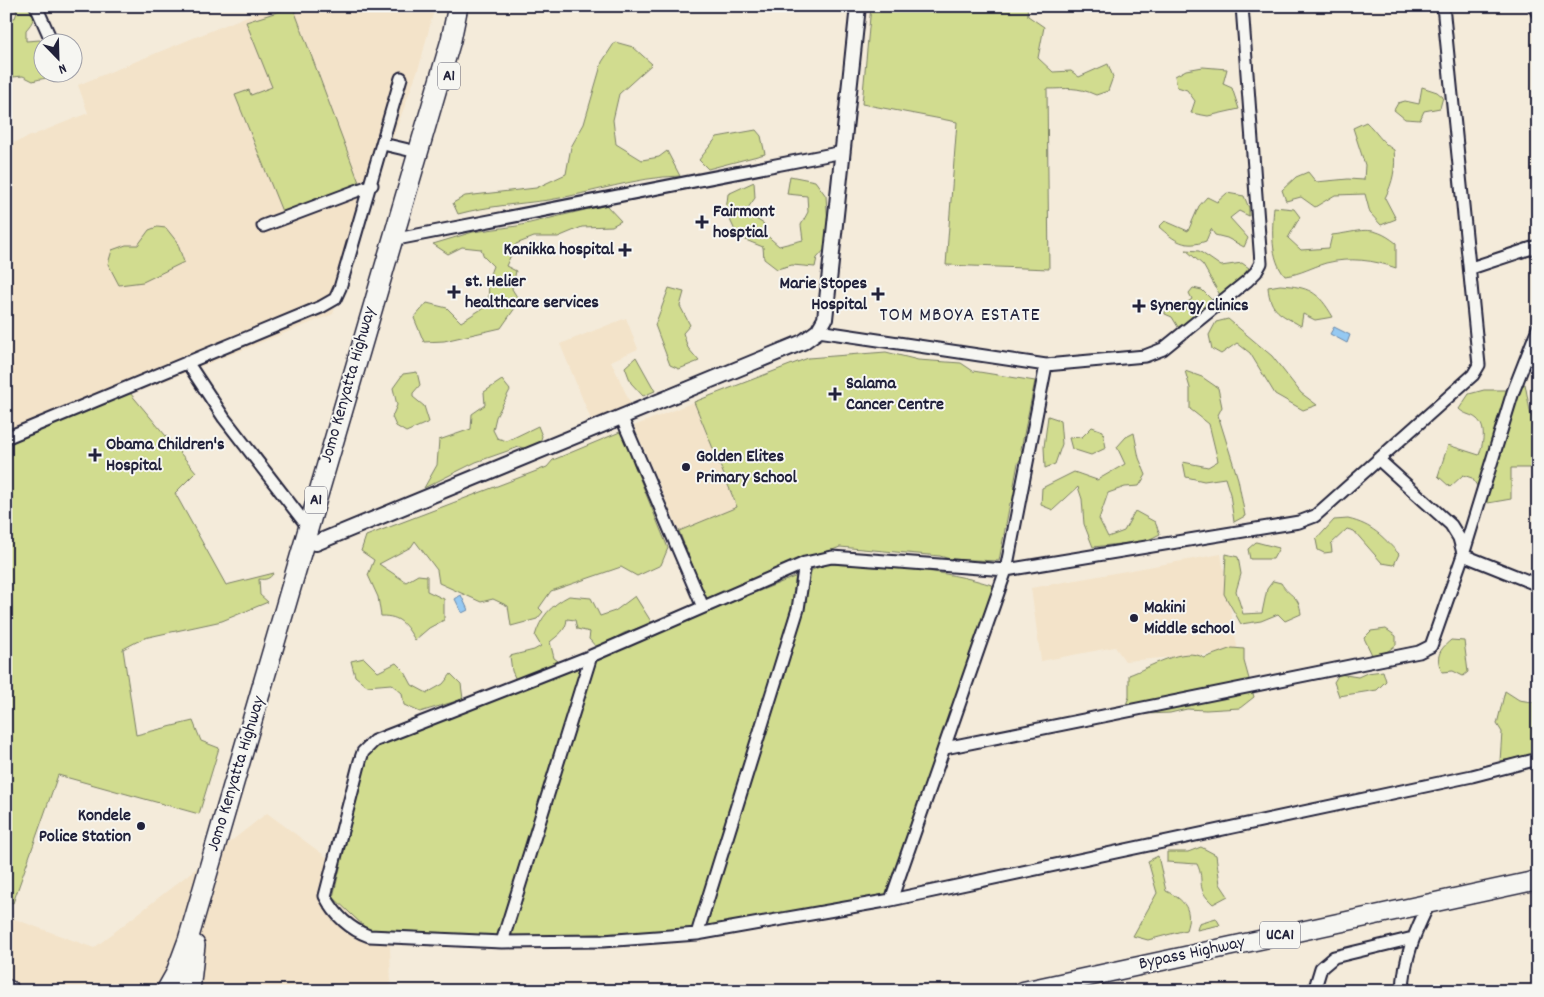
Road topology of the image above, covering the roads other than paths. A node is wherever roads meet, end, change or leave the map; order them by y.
1 (36, 6) edge
2 (458, 6) edge
3 (465, 6) edge
4 (858, 6) edge
5 (1242, 6) edge
6 (1443, 6) edge
7 (1534, 6) edge
8 (1538, 14) edge
9 (48, 32) edge
10 (401, 78) dead end
11 (384, 144) junction
12 (417, 152) junction
13 (842, 152) junction
14 (372, 185) junction
15 (263, 226) dead end
16 (402, 238) junction
17 (1538, 246) edge
18 (1471, 268) junction
19 (1538, 328) edge
20 (818, 332) junction
21 (187, 362) junction
22 (1046, 365) junction
23 (621, 416) junction
24 (8, 437) dead end
25 (1378, 459) junction
26 (312, 535) junction
27 (1463, 555) junction
28 (805, 563) junction
29 (1006, 570) junction
30 (1538, 585) edge
31 (703, 608) junction
32 (591, 656) junction
33 (945, 748) junction
34 (1538, 759) edge
35 (1538, 880) edge
36 (891, 900) junction
37 (1430, 902) junction
38 (697, 934) junction
39 (1413, 938) junction
40 (502, 942) junction
41 (6, 988) edge
42 (10, 991) edge
43 (166, 991) edge
44 (190, 991) edge
45 (1023, 991) edge
46 (1314, 991) edge
47 (1403, 991) edge

1 - 9 street
2 - 12 highway, Jomo Kenyatta Highway / A1
3 - 16 highway, Jomo Kenyatta Highway / A1
4 - 13 street
5 - 22 street
6 - 18 street
7 - 8 street
10 - 11 street
11 - 12 street
11 - 14 street
12 - 26 highway, Jomo Kenyatta Highway / A1
13 - 16 street
13 - 20 street
14 - 15 street
14 - 21 street
16 - 26 highway, Jomo Kenyatta Highway / A1
17 - 18 street
18 - 25 street
19 - 27 street
20 - 22 street
20 - 23 street
21 - 24 street
21 - 26 street
22 - 29 street
23 - 26 street
23 - 31 street
25 - 27 street
25 - 29 street
26 - 43 highway, Jomo Kenyatta Highway / A1
26 - 44 highway, Jomo Kenyatta Highway / A1
27 - 30 street
27 - 33 street
28 - 29 street
28 - 31 street
28 - 38 street
29 - 33 street
31 - 32 street
32 - 40 street
32 - 40 street
33 - 36 street
34 - 36 street
35 - 37 main road, Bypass Highway / UCA1
36 - 38 street
37 - 39 street
37 - 45 main road, Bypass Highway / UCA1
38 - 40 street
39 - 46 street
39 - 47 street
41 - 42 highway

